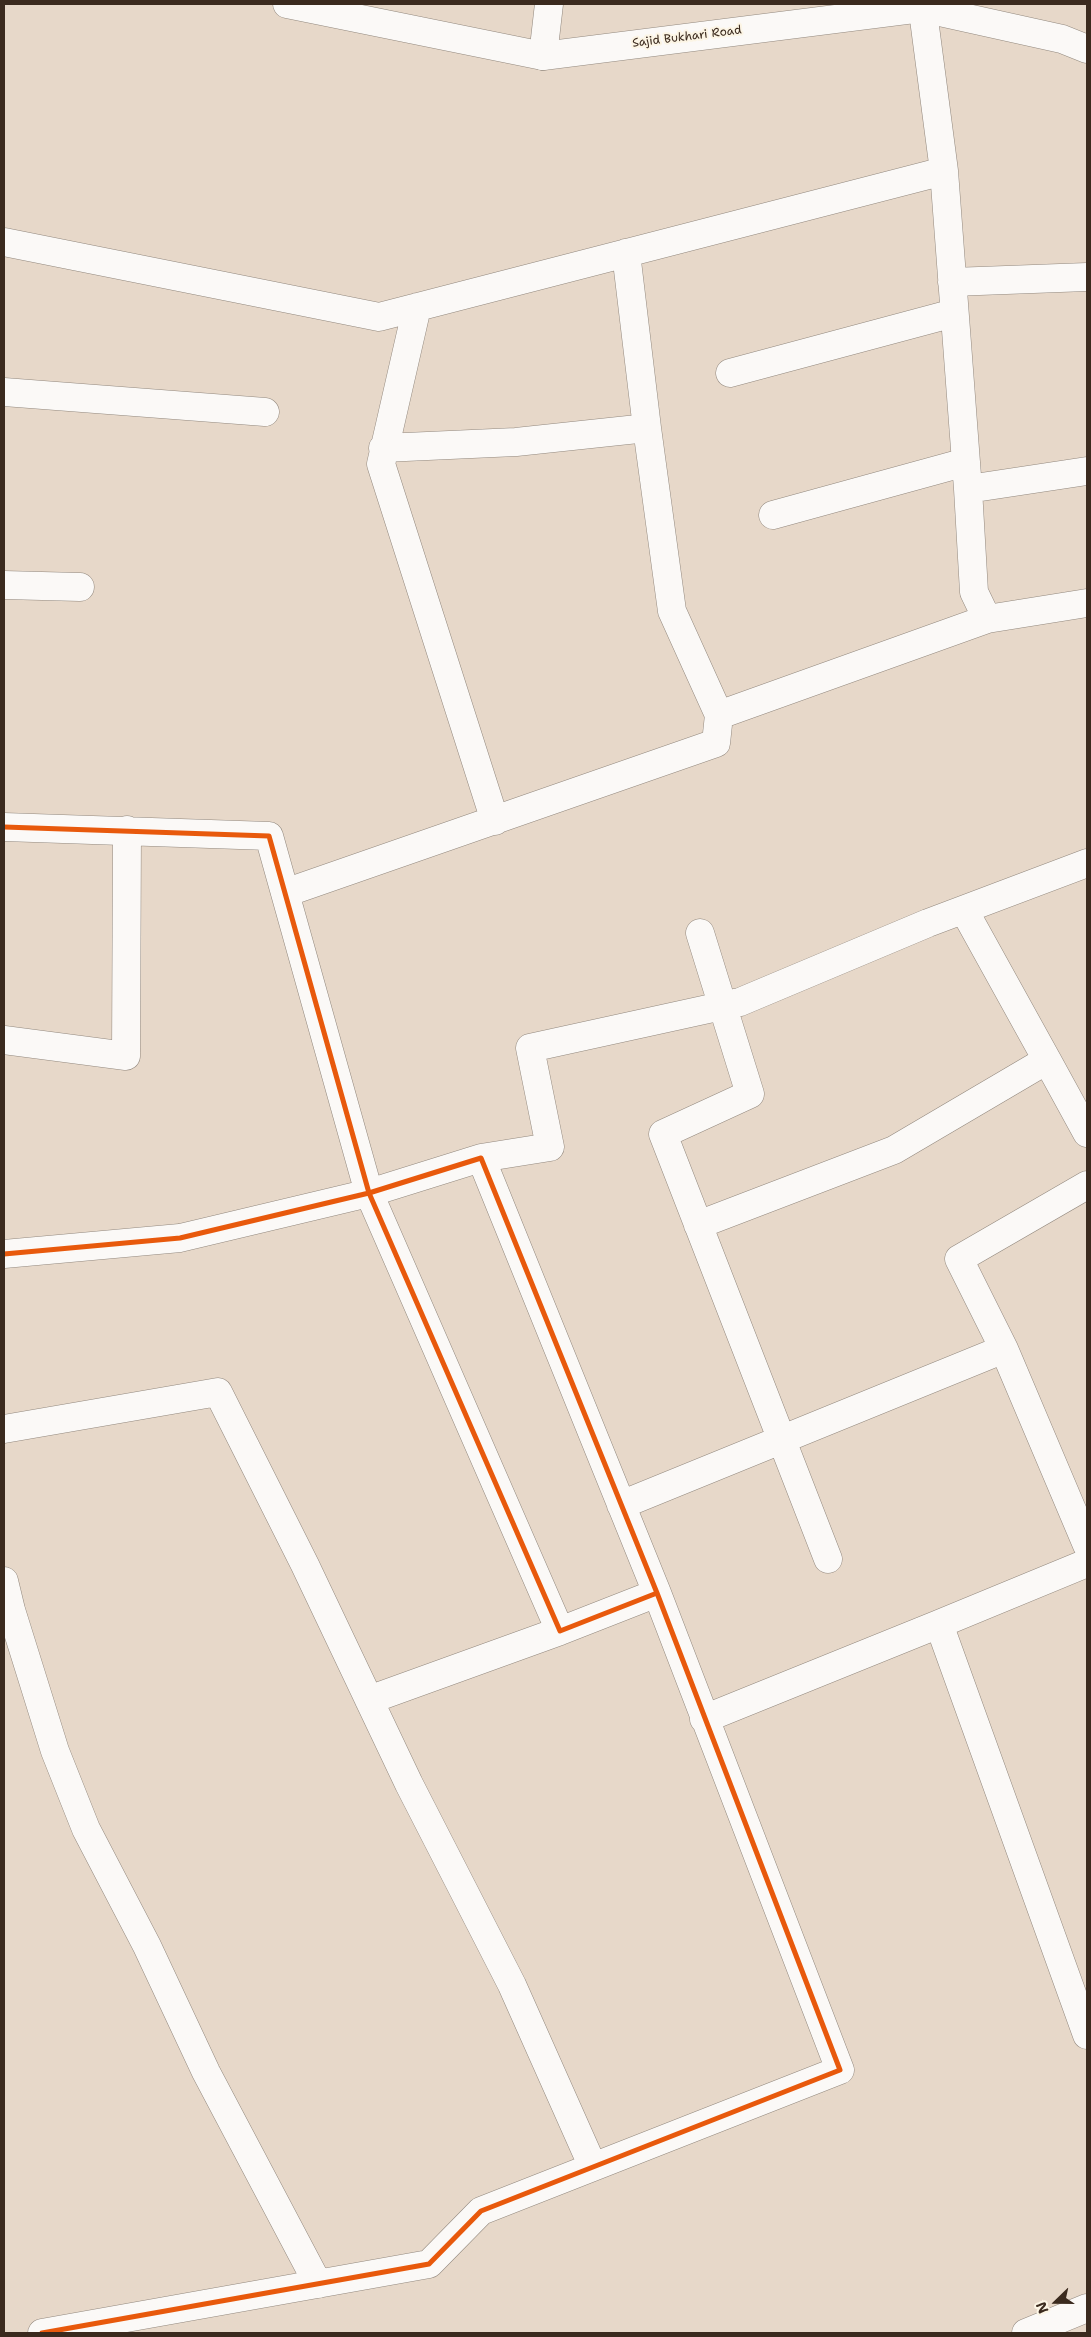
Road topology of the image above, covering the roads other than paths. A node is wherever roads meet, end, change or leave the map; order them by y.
1 (287, 4) edge
2 (549, 4) edge
3 (922, 6) edge
4 (1087, 49) edge
5 (543, 56) junction
6 (944, 171) junction
7 (4, 242) edge
8 (626, 253) junction
9 (1087, 277) edge
10 (952, 282) junction
11 (417, 307) junction
12 (954, 313) junction
13 (730, 373) dead end
14 (4, 392) edge
15 (265, 412) dead end
16 (647, 428) junction
17 (383, 448) junction
18 (966, 462) junction
19 (1087, 471) edge
20 (968, 489) junction
21 (773, 515) dead end
22 (4, 584) edge
23 (80, 587) dead end
24 (1087, 603) edge
25 (987, 619) junction
26 (719, 715) junction
27 (495, 821) junction
28 (4, 827) edge
29 (127, 830) junction
30 (1087, 864) edge
31 (286, 893) junction
32 (964, 910) junction
33 (700, 933) dead end
34 (723, 1005) junction
35 (4, 1040) edge
36 (1047, 1060) junction
37 (1087, 1133) edge
38 (481, 1158) junction
39 (1087, 1185) edge
40 (369, 1192) junction
41 (698, 1225) junction
42 (4, 1254) edge
43 (1004, 1348) junction
44 (4, 1429) edge
45 (781, 1439) junction
46 (621, 1505) junction
47 (1087, 1545) edge
48 (828, 1559) dead end
49 (1087, 1564) edge
50 (4, 1581) edge
51 (657, 1593) junction
52 (939, 1624) junction
53 (560, 1631) junction
54 (369, 1700) junction
55 (704, 1719) junction
56 (1087, 2035) edge
57 (593, 2168) junction
58 (318, 2284) junction
59 (1087, 2308) edge
60 (42, 2333) edge
61 (1026, 2333) edge

1 - 5 street, Sajid Bukhari Road
2 - 5 street
3 - 4 street, Sajid Bukhari Road
3 - 5 street, Sajid Bukhari Road
3 - 6 street
6 - 8 street
6 - 10 street
7 - 11 street
8 - 11 street
8 - 16 street
9 - 10 street
10 - 12 street
11 - 17 street
12 - 13 street
12 - 18 street
14 - 15 street
16 - 17 street
16 - 26 street
17 - 27 street
18 - 20 street
18 - 21 street
19 - 20 street
20 - 25 street
22 - 23 street
24 - 25 street
25 - 26 street
26 - 27 street
27 - 31 street
28 - 29 street
29 - 31 street
29 - 35 street
30 - 32 street
31 - 40 street
32 - 34 street
32 - 36 street
33 - 34 street
34 - 38 street
34 - 41 street
36 - 37 street
36 - 41 street
38 - 40 street
38 - 46 street
39 - 43 street
40 - 42 street
40 - 53 street
41 - 45 street
43 - 45 street
43 - 47 street
44 - 54 street
45 - 46 street
45 - 48 street
46 - 51 street
49 - 52 street
50 - 58 street
51 - 53 street
51 - 55 street
52 - 55 street
52 - 56 street
53 - 54 street
54 - 57 street
55 - 57 street
57 - 58 street
58 - 60 street
59 - 61 street

